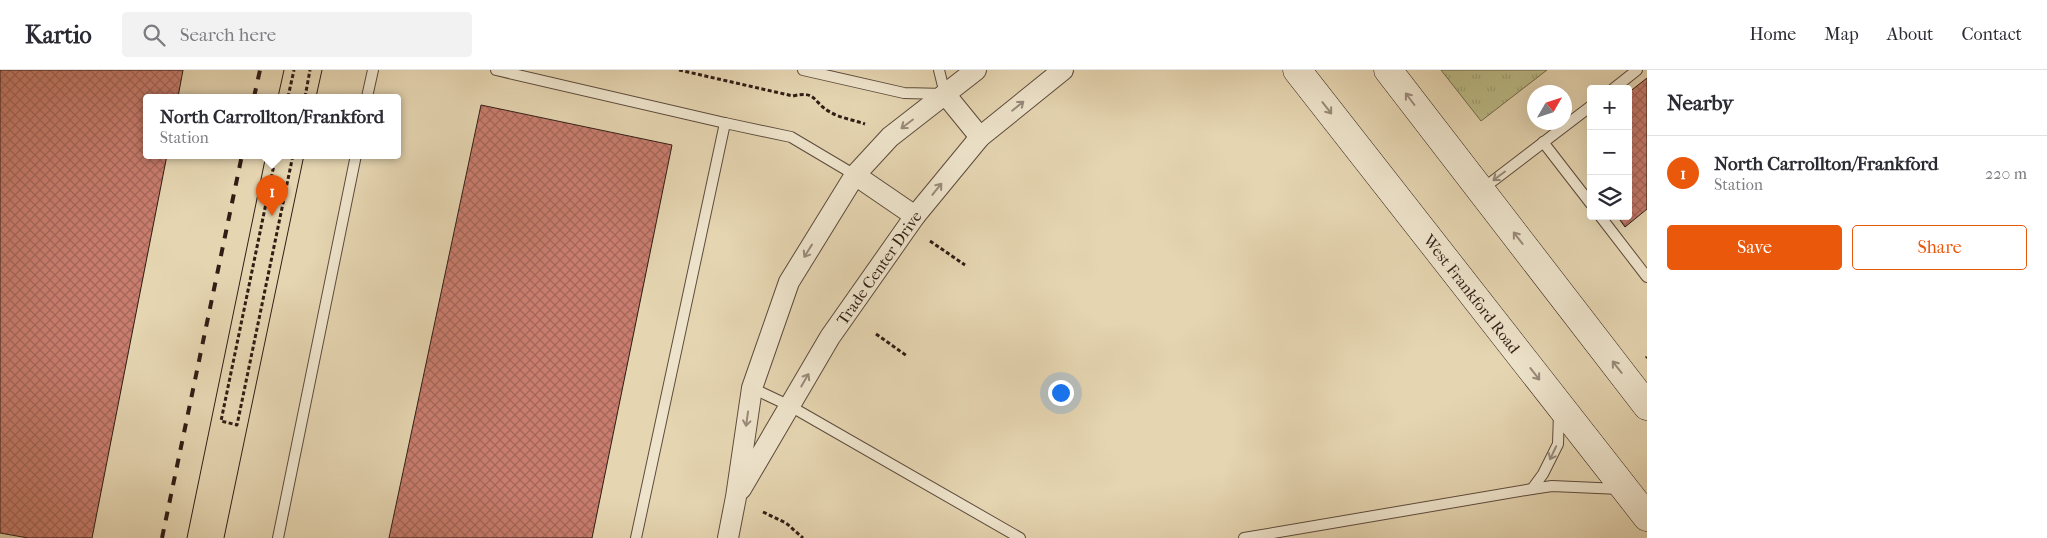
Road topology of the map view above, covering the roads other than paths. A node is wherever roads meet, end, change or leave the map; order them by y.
1 (373, 70) edge
2 (496, 70) edge
3 (803, 70) edge
4 (939, 70) edge
5 (976, 70) edge
6 (1063, 70) edge
7 (1297, 70) edge
8 (1388, 70) edge
9 (1637, 70) edge
10 (1618, 85) edge
11 (368, 94) edge
12 (945, 94) junction
13 (1587, 109) edge
14 (726, 123) junction
15 (980, 136) junction
16 (1543, 142) junction
17 (355, 159) edge
18 (855, 175) junction
19 (1481, 190) junction
20 (1587, 199) edge
21 (915, 216) junction
22 (1603, 220) edge
23 (1647, 277) edge
24 (752, 388) junction
25 (790, 406) junction
26 (1560, 406) junction
27 (1647, 406) edge
28 (1532, 489) junction
29 (1625, 490) junction
30 (736, 497) junction
31 (1647, 517) edge
32 (278, 538) edge
33 (636, 538) edge
34 (728, 538) edge
35 (1020, 538) edge
36 (1244, 538) edge

1 - 11 lane
2 - 14 lane
3 - 12 lane
4 - 12 lane
5 - 12 street, Trade Center Drive
15 -> 6 street, Trade Center Drive
7 -> 26 main road, West Frankford Road
19 -> 8 main road
9 - 10 lane
12 - 15 street
12 -> 18 street, Trade Center Drive
13 - 16 lane
14 - 18 lane
14 - 33 lane
21 -> 15 street, Trade Center Drive
16 -> 19 lane
16 - 20 lane
17 - 32 lane
18 - 21 street
18 -> 24 street, Trade Center Drive
27 -> 19 main road
25 -> 21 street, Trade Center Drive
22 - 23 lane
24 - 25 lane
24 -> 30 street, Trade Center Drive
25 - 30 street, Trade Center Drive
25 - 35 lane
26 -> 28 lane
26 - 29 main road, West Frankford Road
28 - 29 lane
28 - 36 lane
29 - 31 main road, West Frankford Road
30 - 34 street, Trade Center Drive

